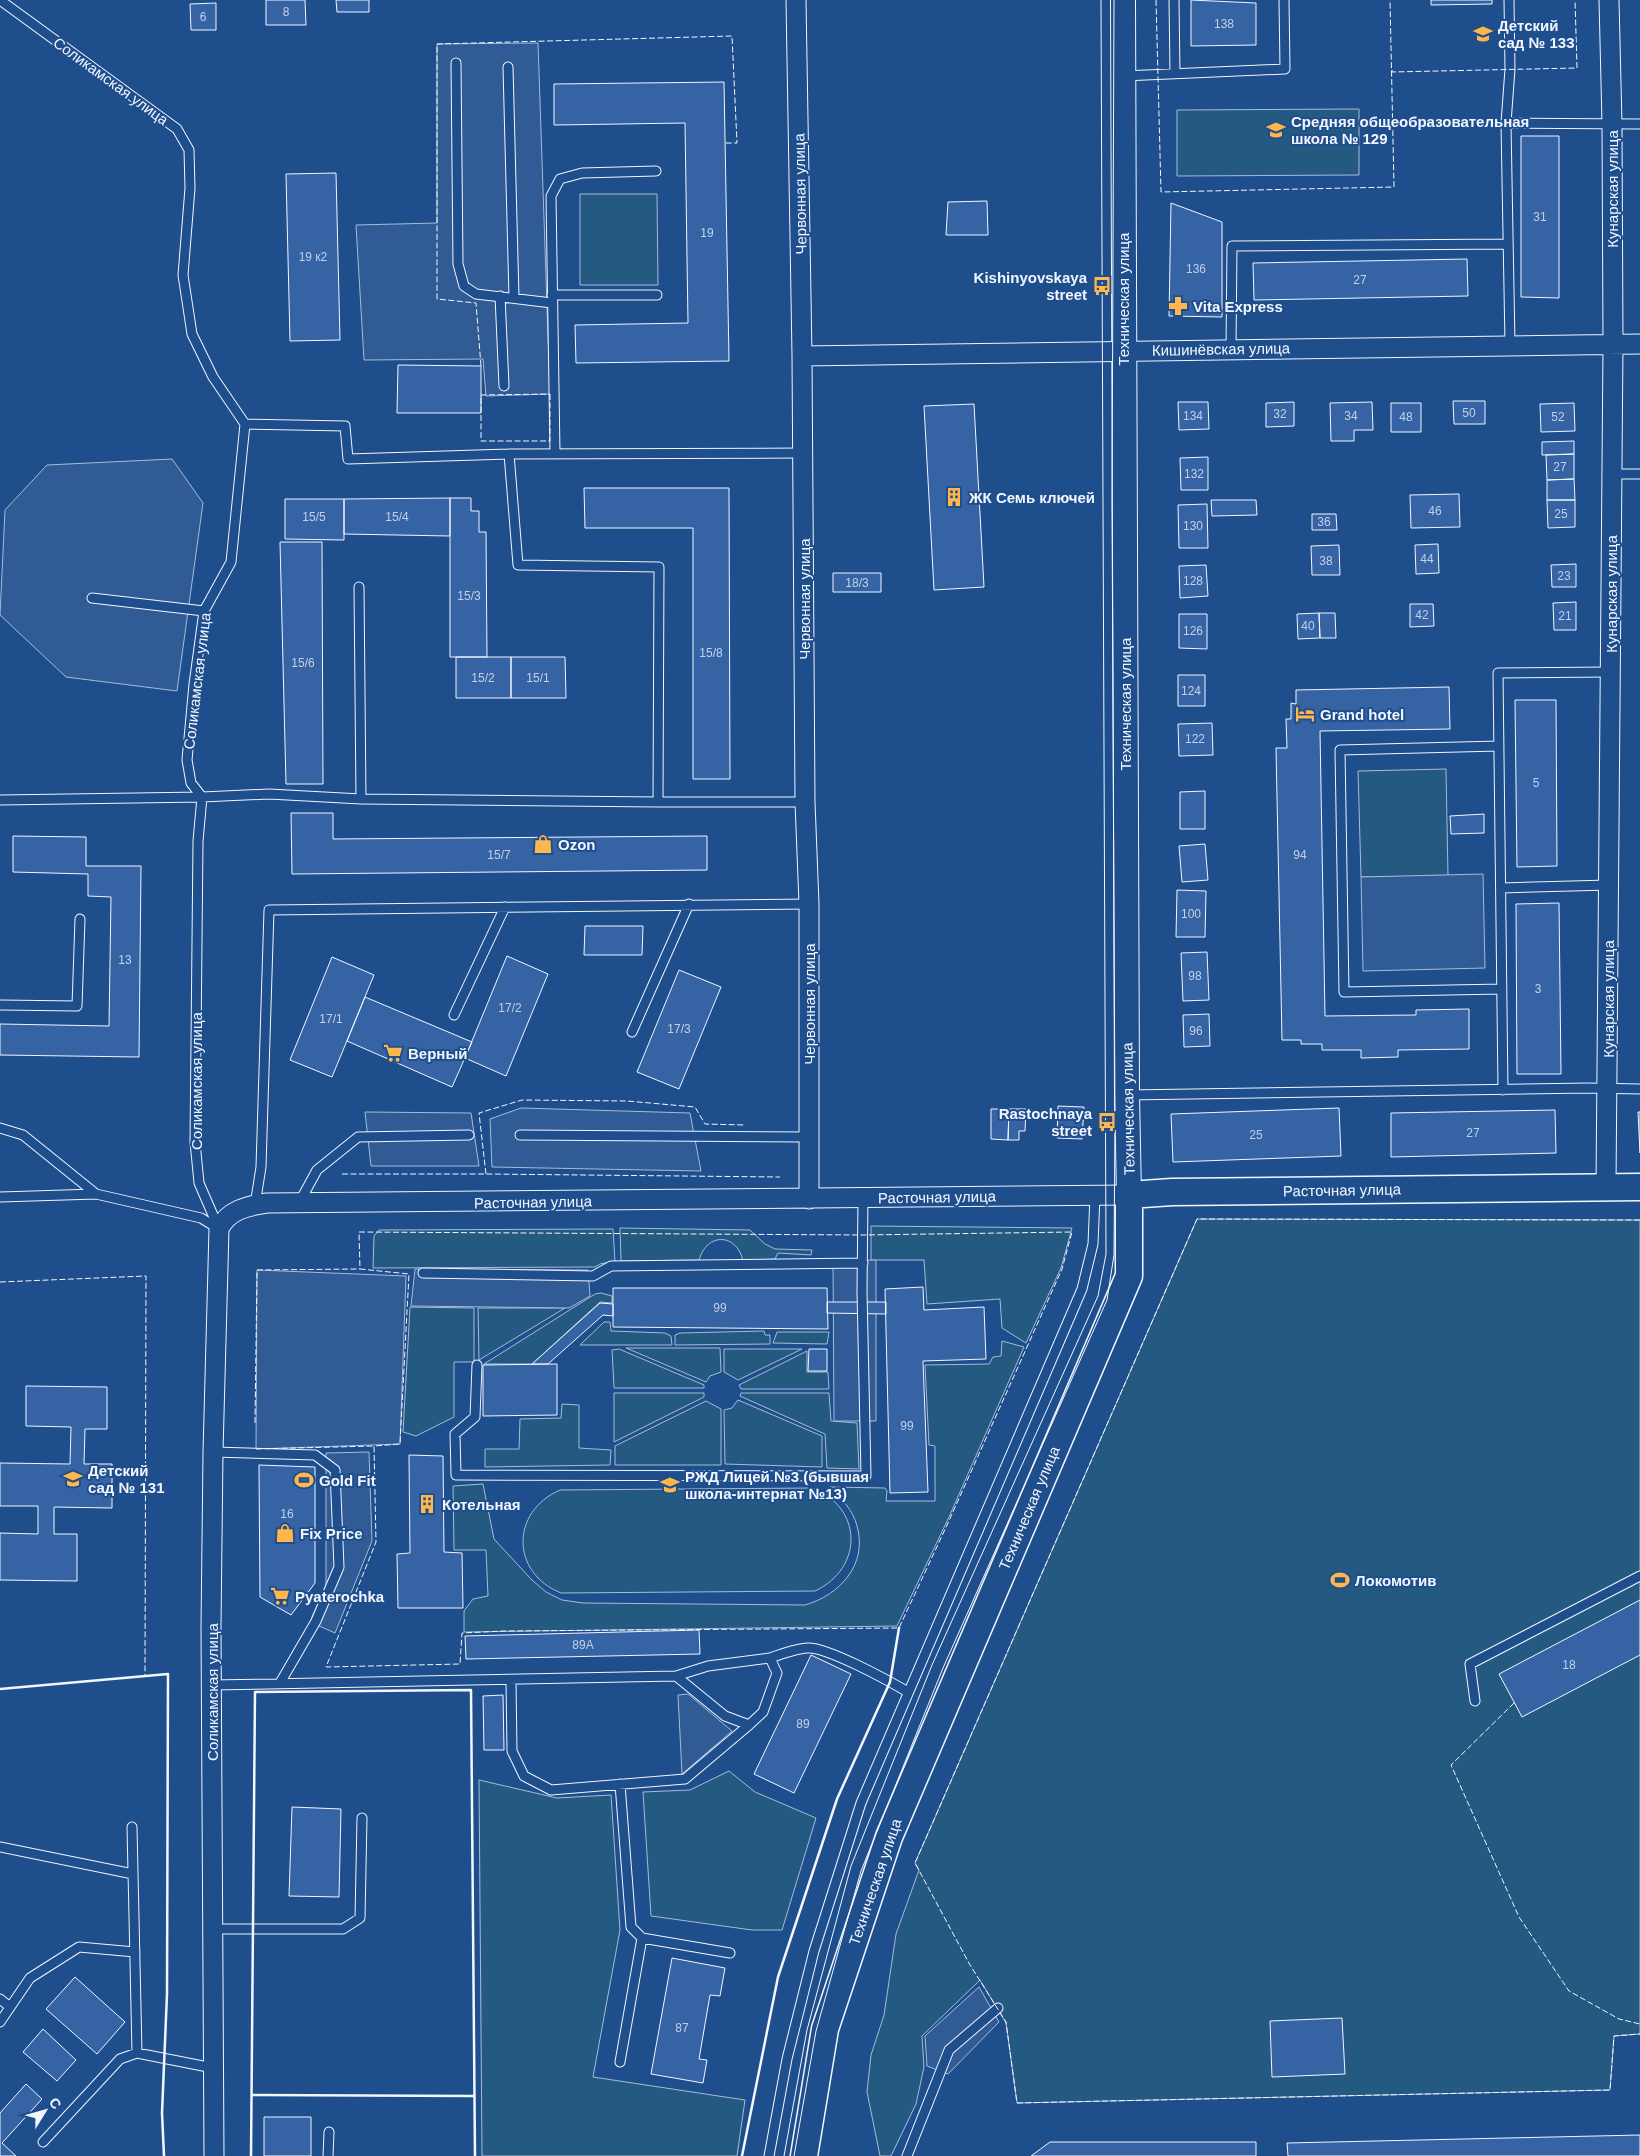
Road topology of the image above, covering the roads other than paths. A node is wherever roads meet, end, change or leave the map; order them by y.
1 (0, 0) edge
2 (796, 0) edge
3 (1123, 0) edge
4 (1174, 0) edge
5 (1284, 0) edge
6 (1509, 0) edge
7 (1609, 0) edge
8 (456, 63) dead end
9 (508, 66) dead end
10 (1175, 73) junction
11 (1123, 76) junction
12 (1506, 123) junction
13 (1612, 124) junction
14 (1640, 124) edge
15 (656, 172) dead end
16 (1508, 244) junction
17 (657, 295) dead end
18 (500, 296) junction
19 (514, 298) junction
20 (552, 299) junction
21 (1640, 344) edge
22 (1510, 345) junction
23 (1613, 345) junction
24 (1231, 349) junction
25 (1123, 350) junction
26 (802, 356) junction
27 (504, 386) dead end
28 (245, 424) junction
29 (555, 453) junction
30 (802, 453) junction
31 (509, 454) junction
32 (1612, 474) junction
33 (1640, 474) edge
34 (359, 587) dead end
35 (92, 598) dead end
36 (204, 611) junction
37 (1610, 672) junction
38 (1499, 746) junction
39 (202, 797) junction
40 (361, 799) junction
41 (0, 800) edge
42 (658, 802) junction
43 (805, 802) junction
44 (1608, 885) junction
45 (1501, 888) junction
46 (689, 904) junction
47 (808, 904) junction
48 (505, 906) junction
49 (80, 920) dead end
50 (1502, 990) junction
51 (0, 1005) edge
52 (454, 1015) dead end
53 (632, 1032) dead end
54 (1607, 1089) junction
55 (1640, 1089) edge
56 (1503, 1090) junction
57 (1127, 1095) junction
58 (0, 1128) edge
59 (469, 1135) dead end
60 (520, 1135) dead end
61 (809, 1137) junction
62 (1606, 1187) junction
63 (1640, 1187) edge
64 (96, 1194) junction
65 (1095, 1195) junction
66 (1129, 1195) junction
67 (0, 1197) edge
68 (863, 1198) junction
69 (809, 1199) junction
70 (299, 1204) junction
71 (255, 1205) junction
72 (219, 1229) junction
73 (863, 1263) junction
74 (423, 1273) dead end
75 (477, 1365) dead end
76 (213, 1452) junction
77 (1640, 1576) edge
78 (770, 1658) junction
79 (676, 1676) junction
80 (511, 1680) junction
81 (280, 1683) junction
82 (212, 1685) junction
83 (908, 1692) junction
84 (1475, 1701) dead end
85 (749, 1724) junction
86 (620, 1784) junction
87 (362, 1818) dead end
88 (132, 1827) dead end
89 (0, 1847) edge
90 (132, 1874) junction
91 (213, 1928) junction
92 (642, 1938) junction
93 (135, 1952) junction
94 (730, 1953) dead end
95 (0, 2000) edge
96 (10, 2007) junction
97 (998, 2008) dead end
98 (0, 2022) edge
99 (137, 2052) junction
100 (620, 2062) dead end
101 (213, 2068) junction
102 (328, 2132) dead end
103 (43, 2142) dead end
104 (214, 2156) edge
105 (328, 2156) edge
106 (769, 2156) edge
107 (804, 2156) edge
108 (907, 2156) edge

1 - 28 lane, Соликамская улица
2 - 26 street, Червонная улица
3 - 11 street, Техническая улица
4 - 10 lane
5 - 10 lane
6 - 12 lane
7 - 13 street, Кунарская улица
8 - 18 lane
9 - 19 lane
10 - 11 lane
11 - 25 street, Техническая улица
12 - 13 lane
12 - 16 lane
13 - 14 lane
13 - 23 street, Кунарская улица
15 - 20 lane
16 - 22 lane
16 - 24 lane
17 - 20 lane
18 - 19 lane
18 - 27 lane
19 - 20 lane
20 - 29 lane
21 - 23 street, Кишинёвская улица
22 - 23 street, Кишинёвская улица
22 - 24 street, Кишинёвская улица
23 - 32 street, Кунарская улица
24 - 25 street, Кишинёвская улица
25 - 26 street, Кишинёвская улица
25 - 57 street, Техническая улица
26 - 30 street, Червонная улица
28 - 31 lane
28 - 36 lane, Соликамская улица
29 - 30 lane
29 - 31 lane
30 - 43 street, Червонная улица
31 - 42 lane
32 - 33 lane
32 - 37 street, Кунарская улица
34 - 40 lane
35 - 36 lane
36 - 39 lane, Соликамская улица
37 - 38 lane
37 - 44 street, Кунарская улица
38 - 45 lane
38 - 50 lane
39 - 40 lane
39 - 41 lane
39 - 72 lane, Соликамская улица
40 - 42 lane
42 - 43 lane
43 - 47 street, Червонная улица
44 - 45 lane
44 - 54 street, Кунарская улица
45 - 50 lane
46 - 47 lane
46 - 48 lane
46 - 53 lane
47 - 61 street, Червонная улица
48 - 52 lane
48 - 71 lane
49 - 51 lane
50 - 56 lane
54 - 55 lane
54 - 56 lane
54 - 62 street, Кунарская улица
56 - 57 lane
57 - 66 street, Техническая улица
58 - 64 lane
59 - 70 lane
60 - 61 lane
61 - 69 street, Червонная улица
62 - 63 main road, Расточная улица
62 - 66 main road, Расточная улица
64 - 67 lane
64 - 72 lane
65 - 66 street, Расточная улица
65 - 68 street, Расточная улица
65 - 83 lane
66 - 107 main road, Техническая улица
68 - 69 street, Расточная улица
68 - 73 lane
69 - 70 street, Расточная улица
70 - 71 street, Расточная улица
71 - 72 street, Расточная улица
72 - 76 street, Соликамская улица
73 - 74 lane
73 - 75 lane
76 - 81 lane
76 - 82 street, Соликамская улица
77 - 84 lane
78 - 79 lane
78 - 83 lane
78 - 85 lane
79 - 80 lane
79 - 85 lane
80 - 81 lane
80 - 86 lane
81 - 82 lane
82 - 91 street, Соликамская улица
83 - 106 lane
85 - 86 lane
86 - 92 lane
87 - 91 lane
88 - 90 lane
89 - 90 lane
90 - 93 lane
91 - 101 street, Соликамская улица
92 - 94 lane
92 - 100 lane
93 - 96 lane
93 - 99 lane
95 - 96 lane
96 - 98 lane
97 - 108 lane
99 - 101 lane
99 - 103 lane
101 - 104 street, Соликамская улица
102 - 105 lane

